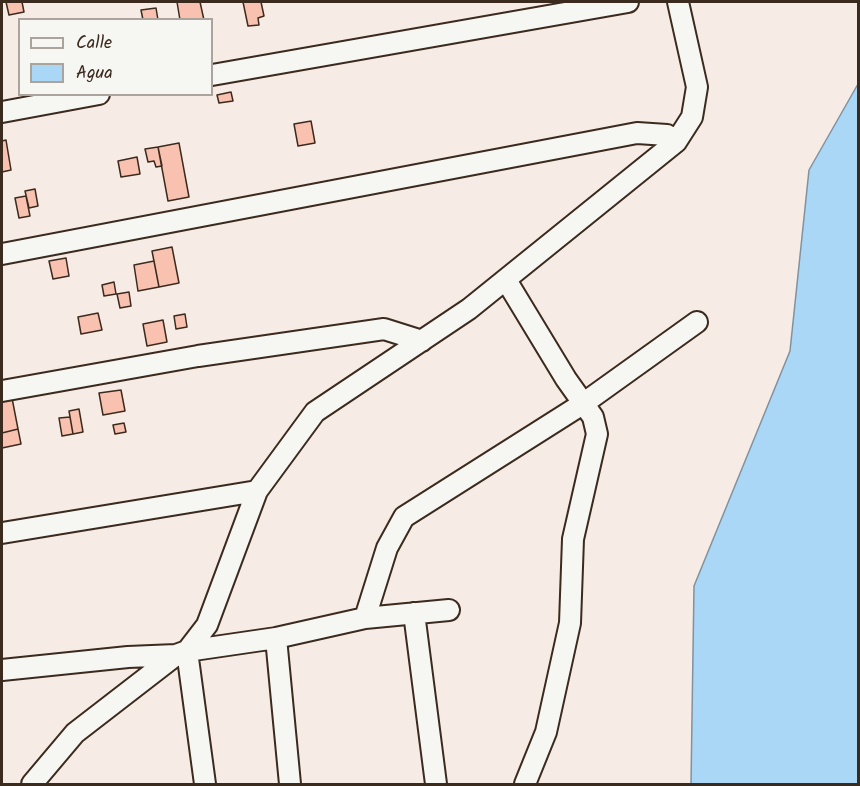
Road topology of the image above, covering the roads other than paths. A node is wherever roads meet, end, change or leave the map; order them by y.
1 (628, 2) edge
2 (678, 2) edge
3 (213, 75) edge
4 (88, 96) edge
5 (2, 112) edge
6 (676, 142) junction
7 (2, 254) edge
8 (506, 280) junction
9 (698, 322) dead end
10 (422, 341) junction
11 (2, 391) edge
12 (584, 403) junction
13 (257, 491) junction
14 (2, 534) edge
15 (449, 610) dead end
16 (414, 613) junction
17 (365, 618) junction
18 (276, 638) junction
19 (181, 653) junction
20 (2, 670) edge
21 (32, 784) edge
22 (205, 784) edge
23 (290, 784) edge
24 (436, 784) edge
25 (525, 784) edge

1 - 3 street
2 - 6 street
4 - 5 street
6 - 7 street
6 - 8 street
8 - 10 street
8 - 12 street
9 - 12 street
10 - 11 street
10 - 13 street
12 - 17 street
12 - 25 street
13 - 14 street
13 - 19 street
15 - 16 street
16 - 17 street
16 - 24 street
17 - 18 street
18 - 19 street
18 - 23 street
19 - 20 street
19 - 21 street
19 - 22 street

